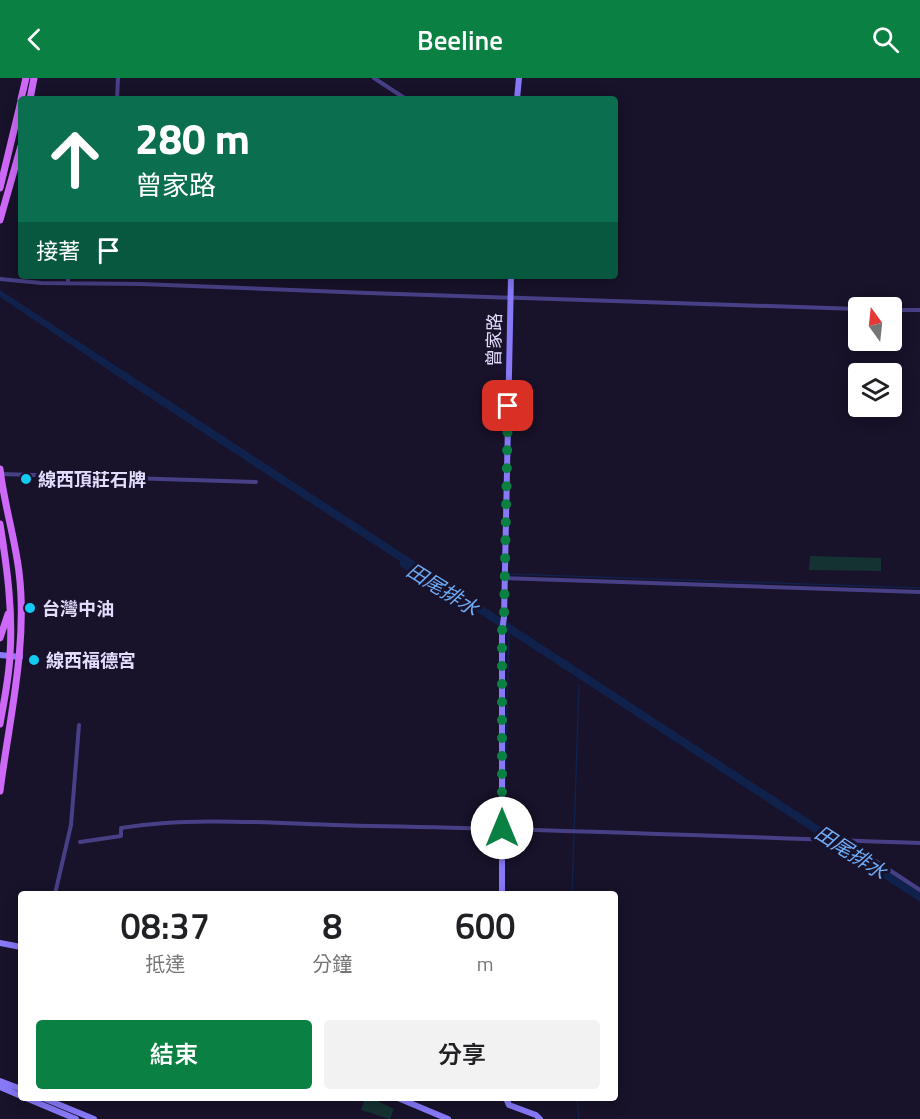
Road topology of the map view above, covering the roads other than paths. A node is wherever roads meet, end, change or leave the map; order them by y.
1 (26, 78) edge
2 (34, 78) edge
3 (118, 78) edge
4 (374, 78) edge
5 (519, 78) edge
6 (22, 96) edge
7 (31, 96) edge
8 (117, 96) edge
9 (401, 96) edge
10 (517, 96) edge
11 (18, 113) edge
12 (18, 157) edge
13 (0, 188) edge
14 (0, 220) edge
15 (0, 279) edge
16 (68, 279) edge
17 (511, 279) edge
18 (68, 283) junction
19 (510, 297) junction
20 (848, 309) edge
21 (902, 310) edge
22 (920, 310) edge
23 (0, 469) edge
24 (0, 474) edge
25 (256, 482) dead end
26 (0, 524) edge
27 (503, 578) junction
28 (920, 592) edge
29 (10, 609) junction
30 (0, 638) edge
31 (0, 656) edge
32 (10, 656) junction
33 (20, 657) junction
34 (0, 724) edge
35 (79, 725) dead end
36 (0, 791) edge
37 (502, 828) junction
38 (845, 841) junction
39 (80, 842) dead end
40 (920, 843) edge
41 (920, 890) edge
42 (56, 891) edge
43 (502, 891) edge
44 (0, 943) edge
45 (18, 946) edge
46 (0, 1081) edge
47 (0, 1087) edge
48 (18, 1088) edge
49 (18, 1095) edge
50 (33, 1101) edge
51 (50, 1101) edge
52 (405, 1101) edge
53 (507, 1101) edge
54 (76, 1119) edge
55 (94, 1119) edge
56 (448, 1119) edge
57 (540, 1119) edge

1 - 6 main road
2 - 7 main road
3 - 8 street
4 - 9 street
5 - 10 street
11 - 13 main road
12 - 14 main road
15 - 18 street
16 - 18 street
17 - 19 street, 曾家路
18 - 19 street
19 - 20 street
19 - 27 street, 曾家路
21 - 22 street
23 - 24 main road
24 - 25 street
24 - 33 main road
26 - 29 main road
27 - 28 street
27 - 37 street, 曾家路
29 - 30 main road
29 - 32 main road
31 - 32 street
32 - 33 street
32 - 34 main road
33 - 36 main road
35 - 42 street
37 - 38 street
37 - 39 street
37 - 43 street, 曾家路
38 - 40 street
38 - 41 street
44 - 45 street
46 - 48 street
47 - 49 street
50 - 54 street
51 - 55 street
52 - 56 street
53 - 57 street

